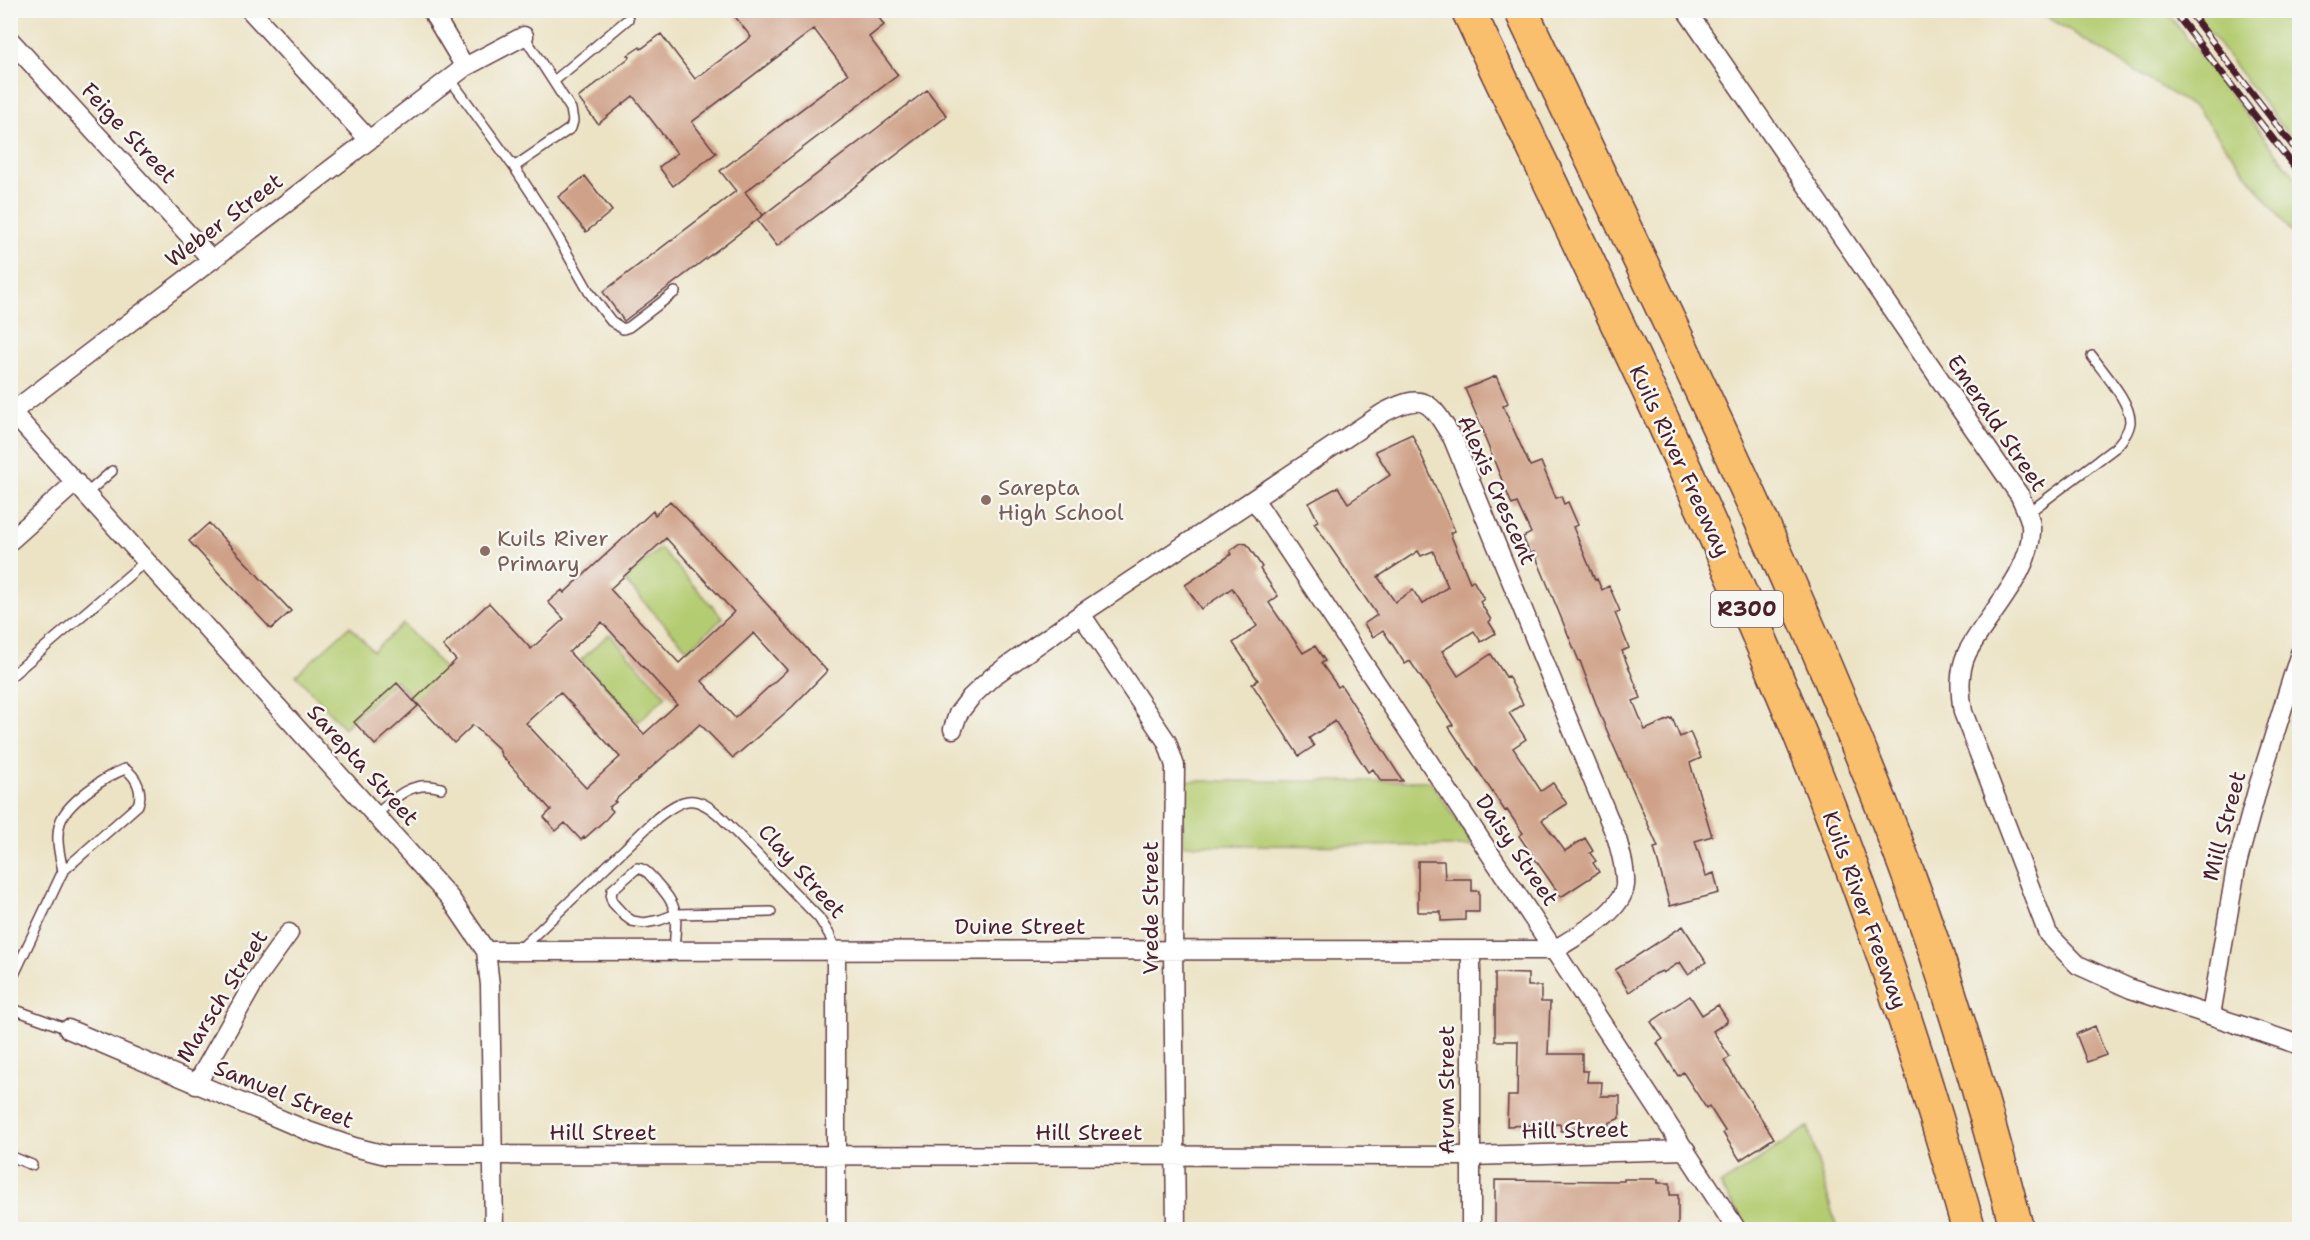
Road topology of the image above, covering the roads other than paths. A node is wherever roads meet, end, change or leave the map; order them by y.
1 (250, 10) edge
2 (431, 10) edge
3 (1468, 10) edge
4 (1521, 10) edge
5 (1686, 10) edge
6 (628, 19) dead end
7 (524, 36) joint
8 (10, 40) edge
9 (465, 67) junction
10 (450, 78) junction
11 (554, 81) junction
12 (369, 140) junction
13 (514, 166) junction
14 (212, 260) junction
15 (675, 292) dead end
16 (2092, 356) dead end
17 (11, 411) edge
18 (112, 471) dead end
19 (81, 488) junction
20 (1254, 499) junction
21 (2028, 513) junction
22 (10, 541) edge
23 (147, 560) junction
24 (1081, 614) junction
25 (2300, 652) edge
26 (10, 677) edge
27 (953, 729) dead end
28 (441, 788) dead end
29 (376, 815) junction
30 (63, 871) junction
31 (771, 912) dead end
32 (676, 914) junction
33 (289, 933) dead end
34 (1173, 949) junction
35 (1554, 950) junction
36 (486, 951) junction
37 (518, 951) junction
38 (674, 951) junction
39 (836, 951) junction
40 (1472, 951) junction
41 (10, 983) edge
42 (10, 1008) edge
43 (2211, 1015) junction
44 (68, 1029) joint
45 (2300, 1045) edge
46 (196, 1084) junction
47 (1686, 1150) junction
48 (10, 1156) edge
49 (493, 1156) junction
50 (836, 1156) junction
51 (1176, 1156) junction
52 (1470, 1156) junction
53 (32, 1165) dead end
54 (494, 1230) edge
55 (836, 1230) edge
56 (1176, 1230) edge
57 (1471, 1230) edge
58 (1737, 1230) edge
59 (1968, 1230) edge
60 (2017, 1230) edge

1 - 12 street
2 - 9 street
3 - 59 highway, Kuils River Freeway / R300
4 - 60 highway, R300
5 - 21 street, Emerald Street
6 - 11 lane
7 - 9 street, Weber Street
7 - 11 lane
8 - 14 street, Feige Street
9 - 10 street, Weber Street
10 - 12 street, Weber Street
10 - 13 lane
11 - 13 lane
12 - 14 street, Weber Street
13 - 15 lane
14 - 17 street, Weber Street
16 - 21 lane
17 - 19 street, Sarepta Street
18 - 19 lane
19 - 22 street
19 - 23 street, Sarepta Street
20 - 24 street, Alexis Crescent
20 - 35 street, Daisy Street
20 - 35 street, Alexis Crescent
21 - 43 street, Emerald Street
23 - 26 lane
23 - 29 street, Sarepta Street
24 - 27 street, Alexis Crescent
24 - 34 street, Vrede Street
25 - 43 street, Mill Street
28 - 29 lane
29 - 36 street, Sarepta Street
30 - 30 lane
30 - 41 lane
31 - 32 lane
32 - 32 lane
32 - 38 lane
33 - 46 street, Marsch Street
34 - 39 street, Duine Street
34 - 40 street, Duine Street
34 - 51 street, Vrede Street
35 - 40 street, Duine Street
35 - 47 street, Daisy Street
36 - 37 street, Duine Street
36 - 49 street, Sarepta Street
37 - 38 street, Duine Street
37 - 39 lane, Clay Street
38 - 39 street, Duine Street
39 - 50 street, Clay Street
40 - 52 street, Arum Street
42 - 44 lane
43 - 45 street, Emerald Street
44 - 46 street, Samuel Street
46 - 49 street, Samuel Street
47 - 52 street, Hill Street
47 - 58 street, Daisy Street
48 - 53 lane
49 - 50 street, Hill Street
49 - 54 street, Sarepta Street
50 - 51 street, Hill Street
50 - 55 street, Clay Street
51 - 52 street, Hill Street
51 - 56 street, Vrede Street
52 - 57 street, Arum Street

